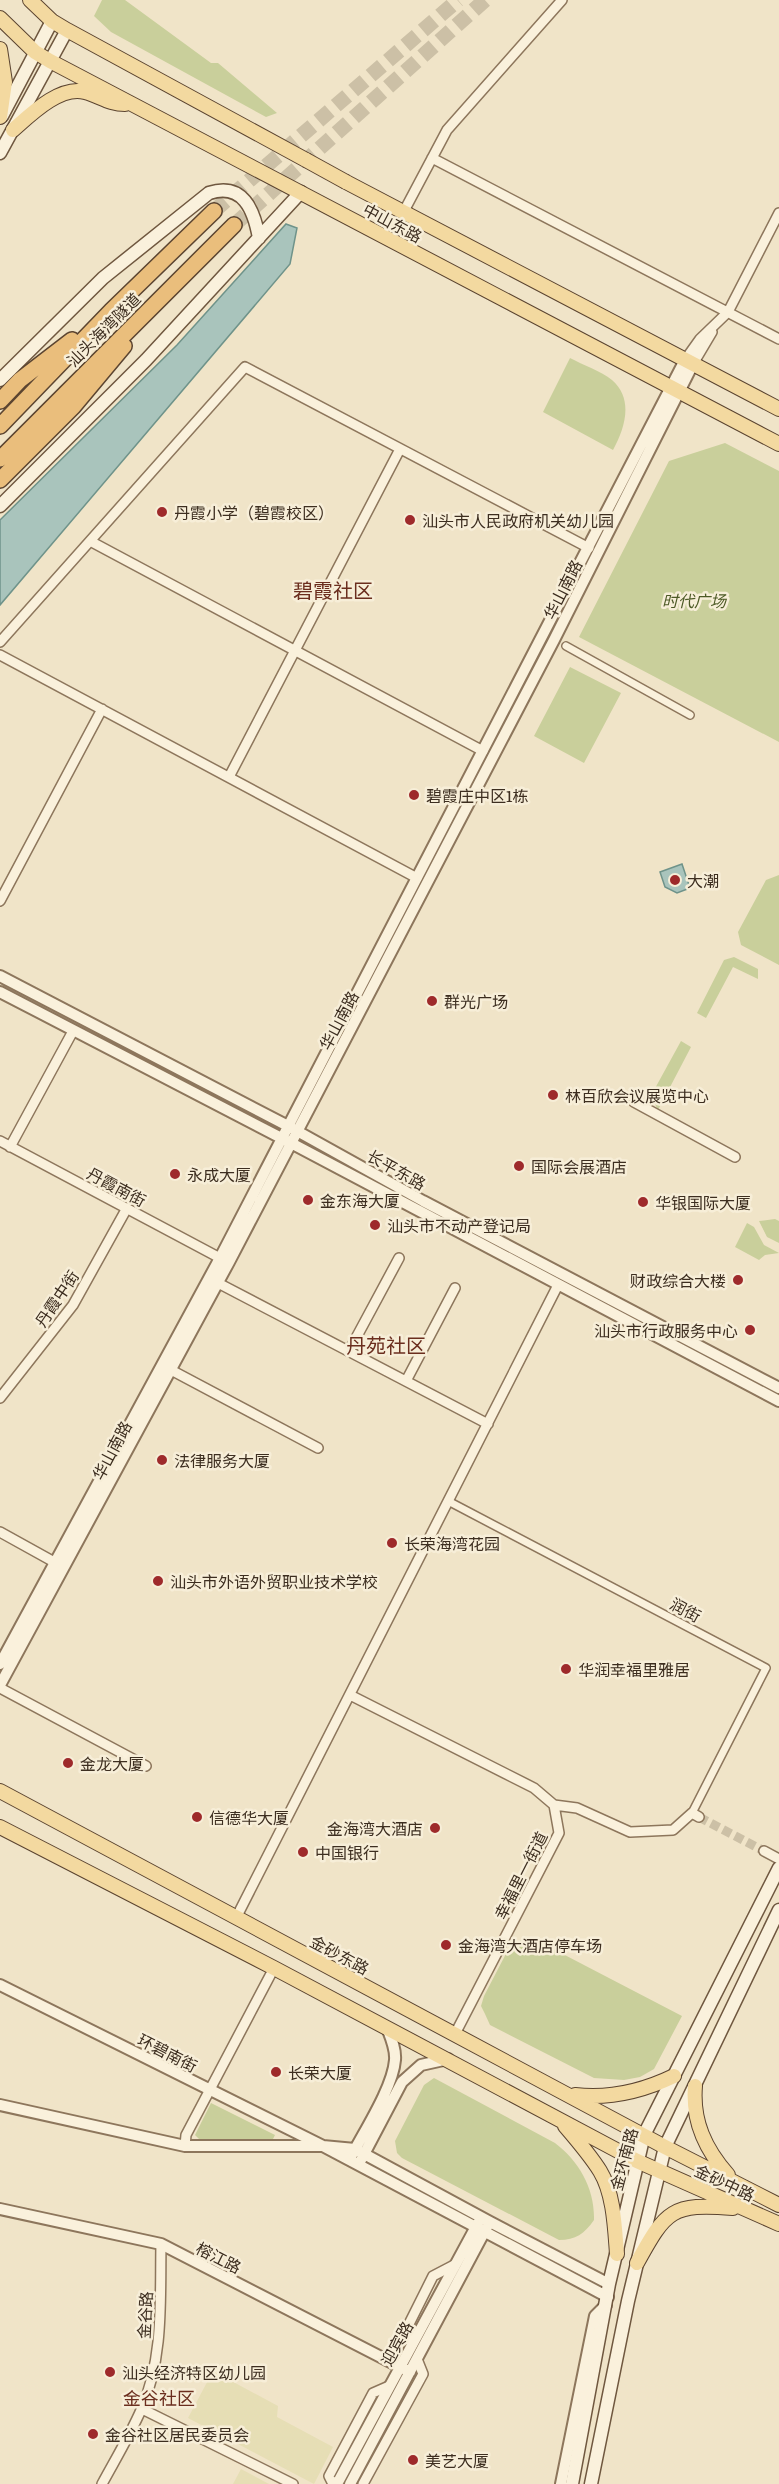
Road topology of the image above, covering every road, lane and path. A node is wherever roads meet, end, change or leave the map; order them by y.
1 (30, 0) edge
2 (562, 0) edge
3 (0, 18) edge
4 (52, 21) junction
5 (67, 30) junction
6 (0, 49) edge
7 (35, 52) junction
8 (50, 61) junction
9 (133, 104) junction
10 (0, 118) edge
11 (13, 130) junction
12 (0, 153) edge
13 (432, 158) junction
14 (301, 192) junction
15 (214, 211) tunnel mouth
16 (403, 213) junction
17 (779, 213) edge
18 (234, 225) tunnel mouth
19 (259, 238) junction
20 (198, 259) junction
21 (111, 311) junction
22 (728, 312) junction
23 (779, 339) edge
24 (689, 362) junction
25 (0, 381) edge
26 (675, 390) junction
27 (0, 401) edge
28 (779, 409) edge
29 (0, 426) edge
30 (779, 444) edge
31 (400, 449) junction
32 (0, 459) edge
33 (0, 480) edge
34 (0, 506) edge
35 (90, 541) junction
36 (589, 548) junction
37 (0, 642) edge
38 (566, 646) dead end
39 (295, 650) junction
40 (0, 656) edge
41 (102, 709) junction
42 (690, 715) dead end
43 (483, 751) junction
44 (229, 777) junction
45 (417, 878) junction
46 (0, 901) edge
47 (0, 976) edge
48 (0, 992) edge
49 (73, 1031) junction
50 (634, 1102) dead end
51 (292, 1128) junction
52 (286, 1140) junction
53 (0, 1141) edge
54 (10, 1147) junction
55 (735, 1156) dead end
56 (126, 1208) junction
57 (220, 1258) junction
58 (399, 1258) dead end
59 (218, 1283) junction
60 (558, 1285) junction
61 (455, 1288) dead end
62 (349, 1352) junction
63 (171, 1370) junction
64 (406, 1382) junction
65 (779, 1388) edge
66 (0, 1398) edge
67 (779, 1401) edge
68 (488, 1424) junction
69 (318, 1448) dead end
70 (448, 1501) junction
71 (0, 1532) edge
72 (56, 1563) junction
73 (0, 1664) edge
74 (0, 1687) edge
75 (350, 1695) junction
76 (146, 1766) dead end
77 (0, 1782) edge
78 (0, 1791) edge
79 (18, 1801) junction
80 (554, 1805) junction
81 (696, 1815) joint
82 (0, 1827) edge
83 (764, 1851) tunnel mouth
84 (779, 1859) edge
85 (779, 1868) edge
86 (779, 1910) edge
87 (236, 1918) junction
88 (274, 1968) junction
89 (0, 1985) edge
90 (387, 2028) junction
91 (454, 2034) junction
92 (448, 2059) junction
93 (674, 2076) junction
94 (695, 2086) junction
95 (210, 2090) junction
96 (566, 2094) junction
97 (0, 2105) edge
98 (560, 2120) junction
99 (644, 2135) junction
100 (185, 2146) junction
101 (322, 2146) junction
102 (665, 2147) junction
103 (360, 2151) junction
104 (637, 2161) junction
105 (353, 2163) junction
106 (658, 2170) junction
107 (733, 2181) junction
108 (779, 2205) edge
109 (743, 2208) junction
110 (0, 2209) edge
111 (485, 2220) junction
112 (779, 2224) edge
113 (479, 2231) junction
114 (161, 2244) junction
115 (617, 2254) junction
116 (637, 2263) junction
117 (609, 2284) junction
118 (607, 2301) junction
119 (417, 2359) junction
120 (405, 2370) junction
121 (389, 2386) junction
122 (142, 2409) junction
123 (102, 2484) edge
124 (293, 2484) edge
125 (333, 2484) edge
126 (337, 2484) edge
127 (350, 2484) edge
128 (363, 2484) edge
129 (561, 2484) edge
130 (572, 2484) edge
131 (591, 2484) edge

1 - 4 main road, 中山东路
2 - 13 street
3 - 7 main road, 中山东路
4 - 5 main road, 中山东路
4 - 7 main road
5 - 8 main road
5 - 16 main road, 中山东路, bridge
6 - 10 main road
7 - 8 main road, 中山东路
7 - 10 main road
8 - 9 main road, 中山东路
8 - 11 main road
9 - 11 main road
9 - 14 main road, 中山东路
11 - 12 main road
13 - 16 street
13 - 22 street
14 - 19 main road
14 - 26 main road, 中山东路
15 - 21 highway, 汕头海湾隧道
16 - 24 main road, 中山东路
17 - 22 street
18 - 20 highway, 汕头海湾隧道
19 - 25 main road
19 - 34 main road
20 - 32 highway, 汕头海湾隧道
20 - 33 highway
21 - 27 highway
21 - 29 highway, 汕头海湾隧道
22 - 23 street
22 - 24 street
24 - 26 street, 华山南路
24 - 28 main road, 中山东路
26 - 30 main road, 中山东路
26 - 36 street, 华山南路
26 - 51 street, 华山南路
31 - 35 street
31 - 36 street
31 - 39 street
35 - 37 street
35 - 39 street
36 - 43 street, 华山南路
38 - 42 street
39 - 43 street
39 - 44 street
40 - 41 street
41 - 44 street
41 - 46 street
43 - 45 street, 华山南路
44 - 45 street
45 - 51 street, 华山南路
47 - 51 street, 长平东路
48 - 49 street, 长平东路
49 - 52 street, 长平东路
49 - 54 street
50 - 55 street
51 - 52 street, 华山南路
51 - 65 street, 长平东路
52 - 57 street, 华山南路
52 - 59 street, 华山南路
52 - 60 street, 长平东路
53 - 54 street, 丹霞南街
54 - 56 street, 丹霞南街
56 - 57 street, 丹霞南街
56 - 66 street, 丹霞中街
57 - 72 street, 华山南路
58 - 62 street
59 - 62 street
59 - 63 street, 华山南路
60 - 67 street, 长平东路
60 - 68 street
61 - 64 street
62 - 64 street
63 - 69 street
63 - 74 street, 华山南路
64 - 68 street
68 - 70 street
70 - 75 street
70 - 81 street, 润街
71 - 72 street
72 - 73 street, 华山南路
74 - 76 street
75 - 80 street
75 - 87 street
77 - 79 main road
78 - 79 main road, 金砂东路
79 - 87 main road, 金砂东路
80 - 81 street
80 - 91 street, 幸福里一街道
82 - 88 main road
83 - 84 street
85 - 93 main road, 金环南路
86 - 94 main road
87 - 91 main road, 金砂东路
88 - 90 main road
88 - 95 street
89 - 95 street, 环碧南街
90 - 92 main road
90 - 103 street
91 - 96 main road, 金砂东路
92 - 98 main road
92 - 103 street
93 - 96 main road
93 - 99 main road, 金环南路
94 - 102 main road
94 - 107 main road
95 - 100 street
95 - 101 street, 环碧南街
96 - 99 main road, 金砂东路
97 - 100 street
98 - 104 main road
98 - 115 main road
99 - 102 main road, 金砂东路
99 - 104 main road, 金环南路
100 - 101 street
101 - 103 street, 环碧南街
101 - 105 street, 环碧南街
102 - 106 main road
102 - 107 main road, 金砂中路
103 - 105 street
103 - 111 street, 环碧南街
104 - 106 main road, 金砂中路
104 - 115 main road, 金环南路
105 - 113 street, 环碧南街
106 - 109 main road, 金砂中路
106 - 116 main road
107 - 108 main road, 金砂中路
109 - 112 main road, 金砂中路
109 - 116 main road
110 - 114 street, 榕江路
111 - 113 street, 迎宾路
111 - 117 street, 环碧南街
113 - 118 street, 环碧南街
113 - 119 street, 迎宾路
113 - 120 street, 迎宾路
114 - 120 street, 榕江路
114 - 122 street, 金谷路
115 - 117 main road, 金环南路
116 - 131 main road
117 - 118 main road, 金环南路
118 - 129 street
118 - 130 main road, 金环南路
119 - 120 street, 迎宾路
119 - 128 street
120 - 121 street, 迎宾路
120 - 127 street, 迎宾路
121 - 125 street
121 - 126 street, 迎宾路
122 - 123 street, 金谷路
122 - 124 street

